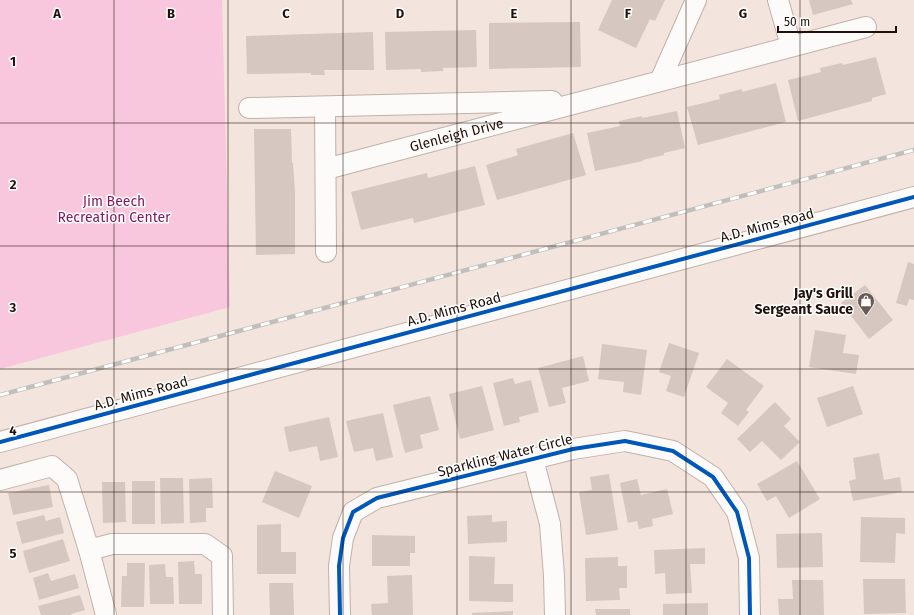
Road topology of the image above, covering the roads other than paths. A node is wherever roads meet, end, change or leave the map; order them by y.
1 (696, 0) edge
2 (778, 0) edge
3 (866, 27) dead end
4 (791, 46) junction
5 (660, 81) junction
6 (586, 100) junction
7 (325, 107) junction
8 (249, 108) dead end
9 (326, 169) junction
10 (914, 197) edge
11 (326, 252) dead end
12 (0, 442) edge
13 (533, 459) junction
14 (0, 480) edge
15 (88, 550) junction
16 (106, 615) edge
17 (223, 615) edge
18 (340, 615) edge
19 (555, 615) edge
20 (750, 615) edge

1 - 5 street
2 - 4 street
3 - 4 street, Glenleigh Drive
4 - 5 street, Glenleigh Drive
5 - 6 street, Glenleigh Drive
6 - 7 street, Glenleigh Drive
6 - 9 street, Glenleigh Drive
7 - 8 street, Glenleigh Drive
7 - 9 street
9 - 11 street
10 - 12 street, A.D. Mims Road
13 - 18 street, Sparkling Water Circle
13 - 19 street
13 - 20 street, Sparkling Water Circle
14 - 15 street
15 - 16 street
15 - 17 street

